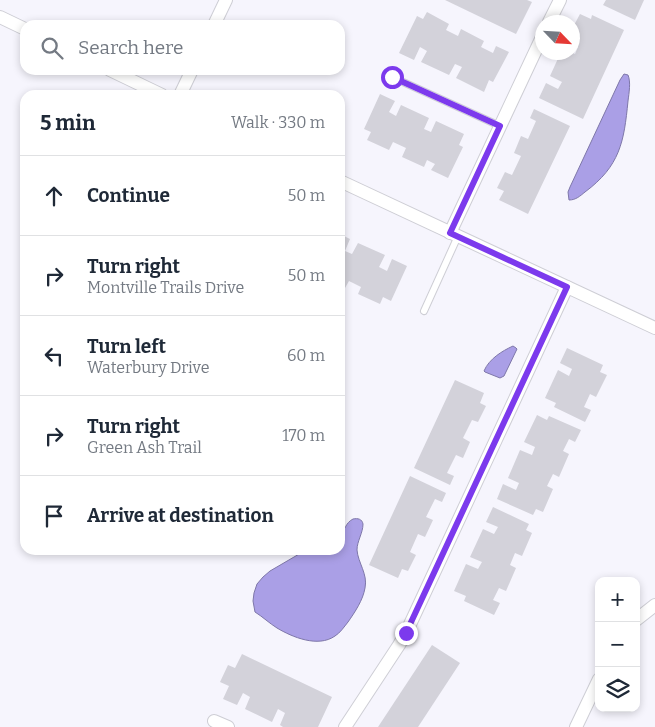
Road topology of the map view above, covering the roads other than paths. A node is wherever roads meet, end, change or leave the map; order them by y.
1 (226, 0) edge
2 (560, 0) edge
3 (552, 15) edge
4 (0, 17) edge
5 (216, 20) edge
6 (20, 27) edge
7 (535, 51) edge
8 (120, 75) edge
9 (190, 75) edge
10 (392, 77) dead end
11 (152, 90) edge
12 (182, 90) edge
13 (500, 126) junction
14 (345, 183) edge
15 (454, 234) junction
16 (567, 287) junction
17 (424, 311) dead end
18 (655, 328) edge
19 (655, 605) edge
20 (640, 617) edge
21 (595, 687) edge
22 (214, 721) dead end
23 (228, 727) edge
24 (345, 727) edge
25 (576, 727) edge

1 - 5 street
2 - 3 street
4 - 6 street
7 - 13 street
8 - 11 street
9 - 12 street
10 - 13 lane
13 - 15 street
14 - 15 street
15 - 16 street
15 - 17 lane
16 - 18 street
16 - 24 street
19 - 20 street
21 - 25 street
22 - 23 street

